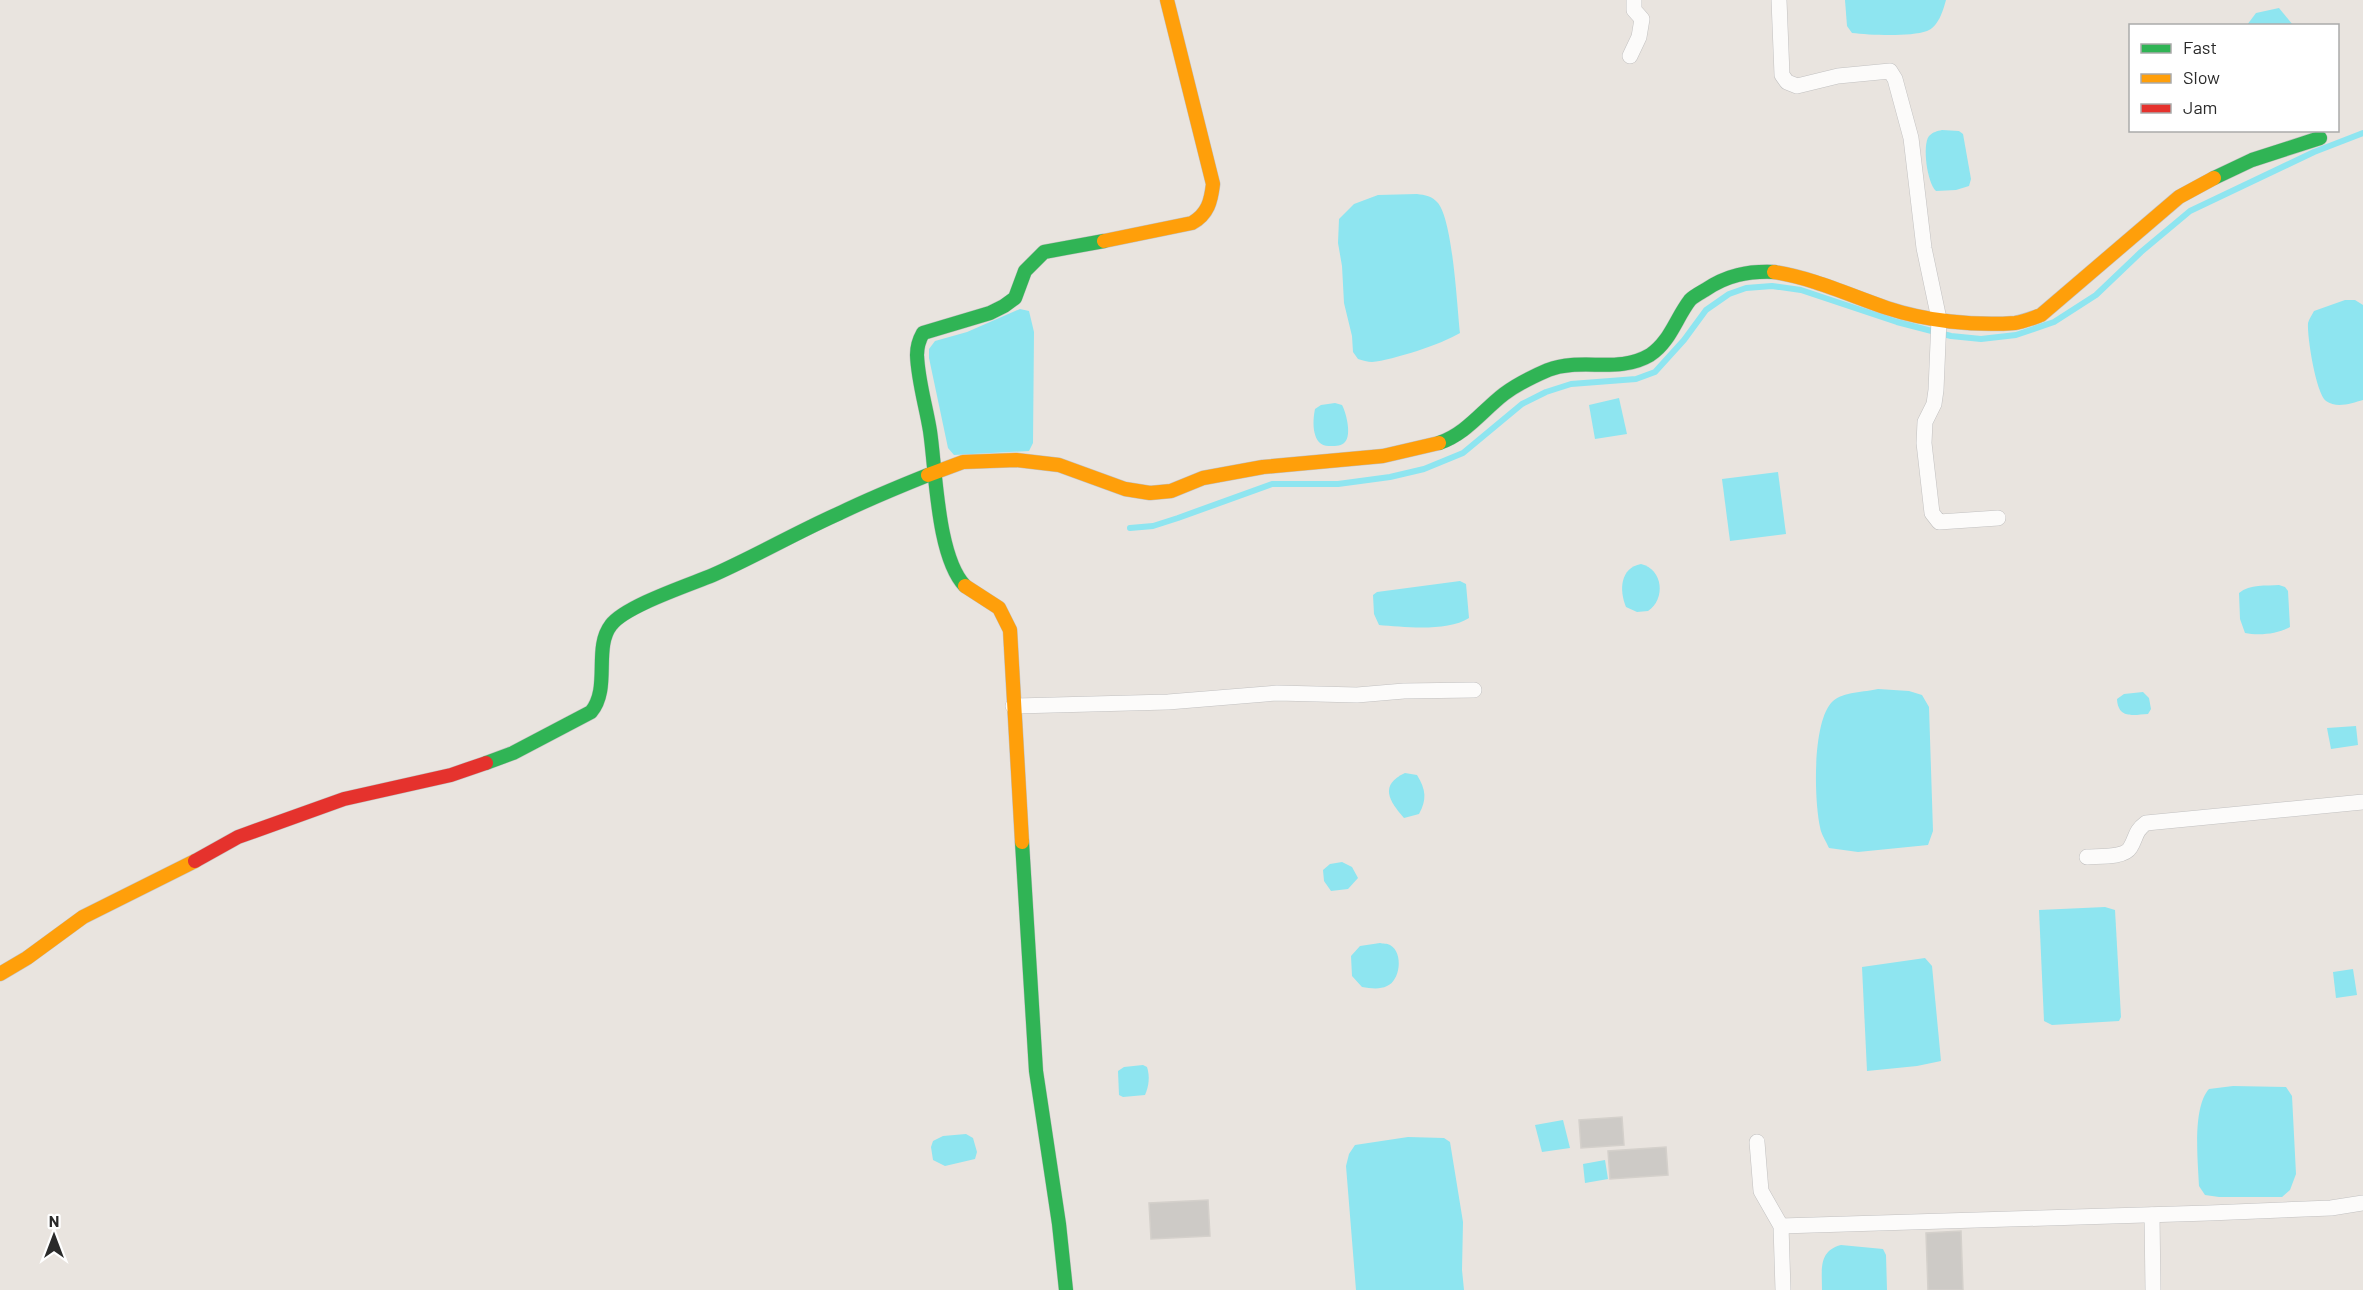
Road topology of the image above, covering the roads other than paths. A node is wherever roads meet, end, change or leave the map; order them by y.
1 (1167, 0) edge
2 (1634, 0) edge
3 (1779, 0) edge
4 (1630, 56) dead end
5 (2320, 138) dead end
6 (1939, 319) junction
7 (936, 471) junction
8 (1998, 518) dead end
9 (1474, 690) dead end
10 (1013, 706) junction
11 (2363, 802) edge
12 (2087, 857) dead end
13 (0, 974) edge
14 (1757, 1142) dead end
15 (2363, 1203) edge
16 (2152, 1215) junction
17 (1781, 1226) junction
18 (1066, 1290) edge
19 (1783, 1290) edge
20 (2153, 1290) edge

1 - 7 street
2 - 4 street
3 - 6 street
5 - 6 street
6 - 7 street
6 - 8 street
7 - 10 street
7 - 13 street
9 - 10 street
10 - 18 street
11 - 12 street
14 - 17 street
15 - 16 street
16 - 17 street
16 - 20 street
17 - 19 street

